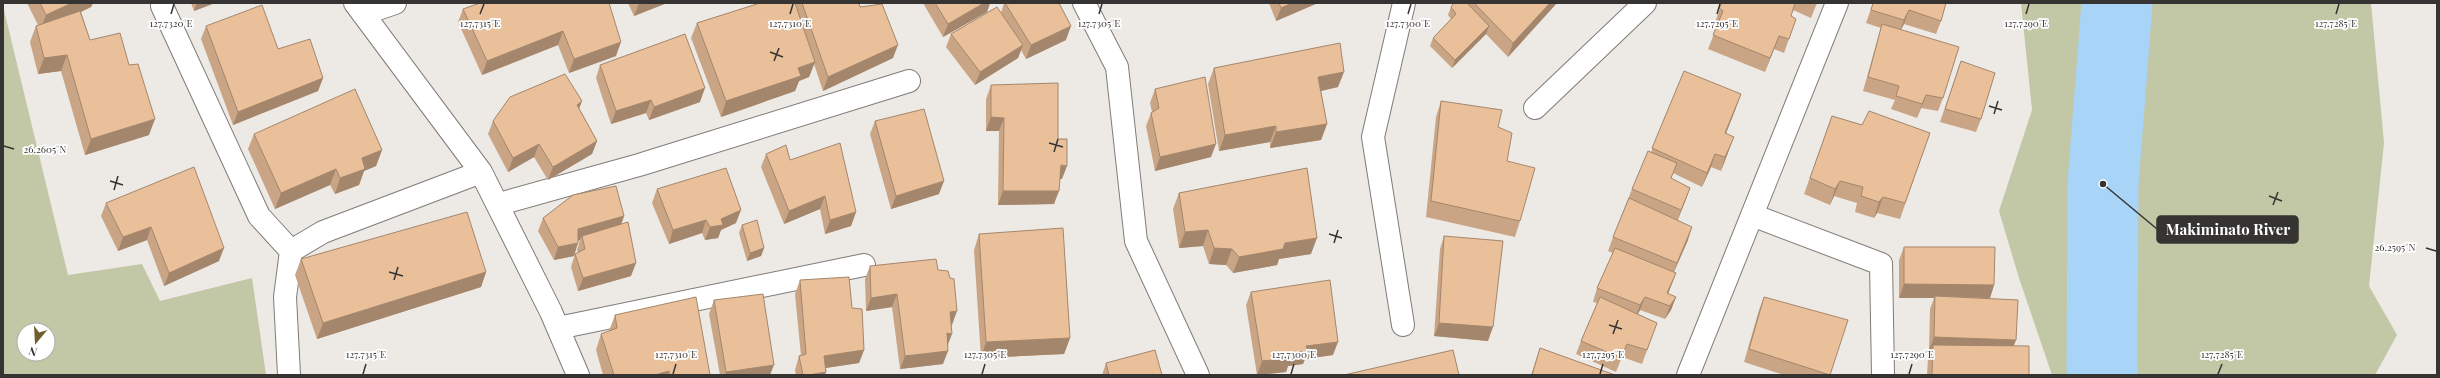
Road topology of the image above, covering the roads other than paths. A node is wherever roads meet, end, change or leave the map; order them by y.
1 (395, 3) edge
2 (1084, 3) edge
3 (1404, 3) edge
4 (1645, 3) edge
5 (1837, 3) edge
6 (162, 6) dead end
7 (359, 9) edge
8 (909, 81) dead end
9 (1535, 108) dead end
10 (481, 172) junction
11 (499, 204) junction
12 (1752, 215) junction
13 (291, 251) junction
14 (864, 265) dead end
15 (1403, 325) dead end
16 (558, 328) junction
17 (289, 375) edge
18 (578, 375) edge
19 (1198, 375) edge
20 (1688, 375) edge
21 (1883, 375) edge

1 - 7 street
2 - 19 street
3 - 15 street
4 - 9 street
5 - 12 street
6 - 13 street
7 - 10 street
8 - 11 street
10 - 11 street
10 - 13 street
11 - 16 street
12 - 20 street
12 - 21 street
13 - 17 street
14 - 16 street
16 - 18 street

